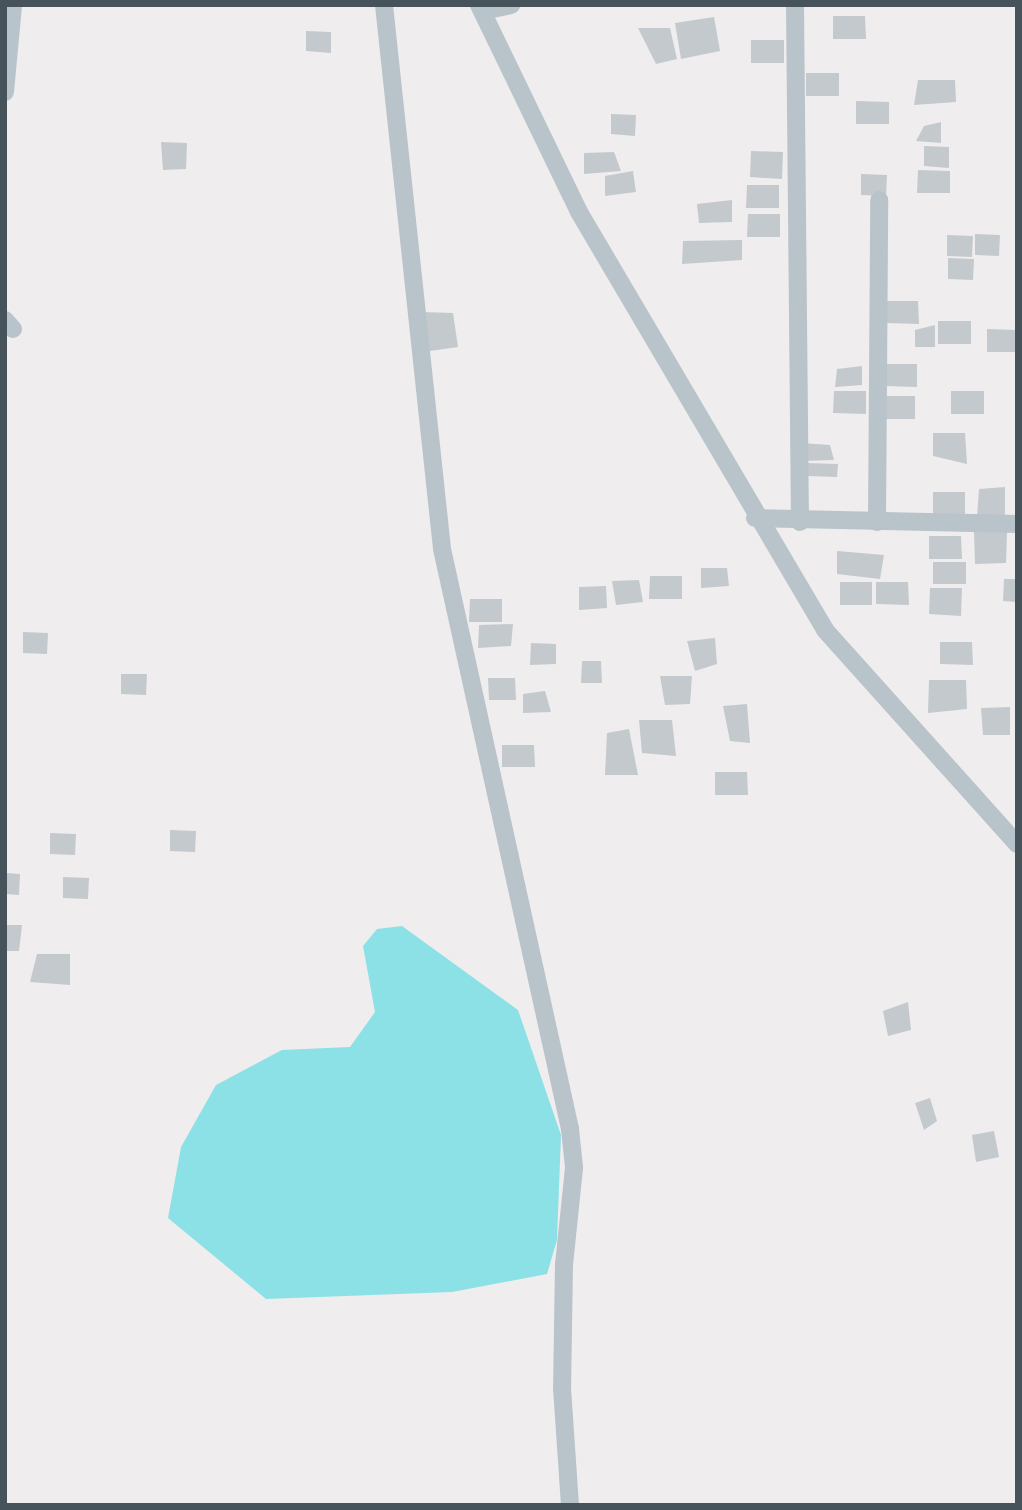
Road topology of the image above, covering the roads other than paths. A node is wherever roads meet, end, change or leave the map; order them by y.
1 (13, 5) edge
2 (384, 5) edge
3 (511, 5) edge
4 (795, 5) edge
5 (481, 8) edge
6 (5, 92) edge
7 (879, 200) dead end
8 (755, 518) junction
9 (800, 522) junction
10 (877, 522) junction
11 (1017, 524) edge
12 (1017, 844) edge
13 (570, 1505) edge

1 - 6 street
2 - 13 street
3 - 5 street
4 - 9 street
5 - 8 street
7 - 10 street
8 - 9 street
8 - 12 street
9 - 10 street
10 - 11 street

